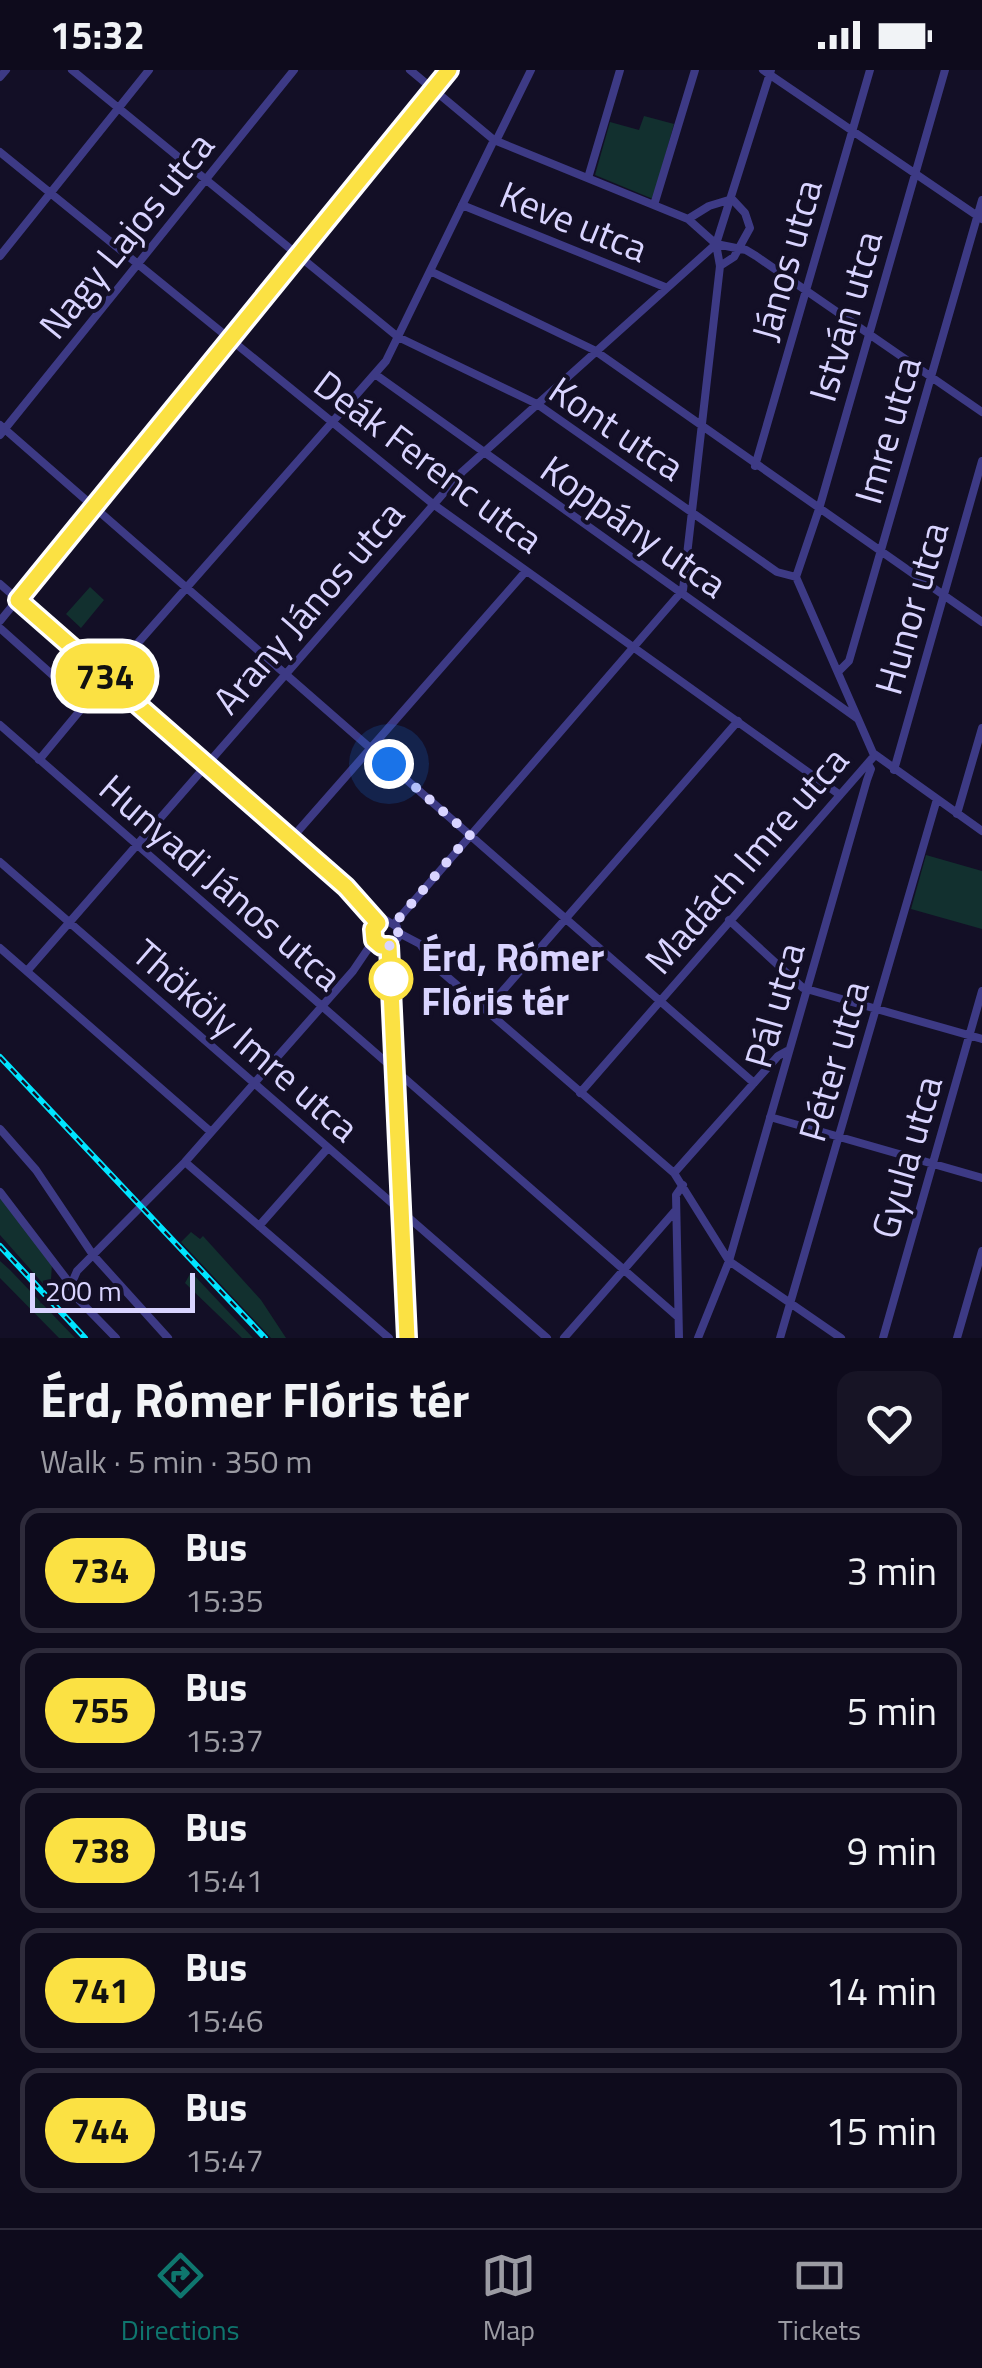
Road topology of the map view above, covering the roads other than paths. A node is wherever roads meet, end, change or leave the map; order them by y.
1 (6, 70) edge
2 (72, 70) edge
3 (149, 70) edge
4 (294, 70) edge
5 (410, 70) edge
6 (449, 70) edge
7 (531, 70) edge
8 (620, 70) edge
9 (696, 70) edge
10 (870, 70) edge
11 (945, 70) edge
12 (768, 71) edge
13 (0, 77) edge
14 (434, 89) junction
15 (118, 108) junction
16 (852, 129) junction
17 (495, 140) junction
18 (0, 152) edge
19 (914, 172) junction
20 (206, 178) junction
21 (588, 178) junction
22 (50, 193) junction
23 (732, 199) junction
24 (982, 200) edge
25 (462, 205) junction
26 (654, 205) junction
27 (980, 217) edge
28 (688, 220) junction
29 (716, 244) junction
30 (740, 249) junction
31 (300, 254) junction
32 (0, 256) edge
33 (138, 264) junction
34 (720, 266) junction
35 (430, 272) junction
36 (665, 288) junction
37 (806, 291) junction
38 (868, 332) junction
39 (398, 337) junction
40 (230, 339) junction
41 (594, 350) junction
42 (930, 376) junction
43 (374, 378) junction
44 (536, 404) junction
45 (982, 412) edge
46 (330, 422) junction
47 (702, 428) junction
48 (2, 429) edge
49 (484, 453) junction
50 (982, 461) edge
51 (754, 466) junction
52 (433, 504) junction
53 (94, 507) junction
54 (819, 510) junction
55 (693, 513) junction
56 (880, 552) junction
57 (526, 570) junction
58 (796, 577) junction
59 (0, 584) edge
60 (186, 588) junction
61 (680, 594) junction
62 (944, 595) junction
63 (18, 600) junction
64 (0, 620) edge
65 (982, 622) edge
66 (1, 628) edge
67 (633, 648) junction
68 (839, 671) junction
69 (286, 674) junction
70 (106, 678) junction
71 (85, 704) junction
72 (858, 719) junction
73 (738, 722) junction
74 (0, 725) edge
75 (982, 728) edge
76 (370, 748) junction
77 (876, 756) junction
78 (39, 760) junction
79 (868, 764) junction
80 (206, 765) junction
81 (894, 770) junction
82 (840, 795) junction
83 (937, 799) junction
84 (958, 814) junction
85 (982, 830) edge
86 (470, 835) junction
87 (291, 839) junction
88 (137, 844) junction
89 (0, 862) edge
90 (566, 920) junction
91 (729, 920) junction
92 (70, 923) junction
93 (378, 923) junction
94 (397, 929) junction
95 (374, 940) junction
96 (389, 946) junction
97 (0, 948) edge
98 (26, 971) junction
99 (807, 990) junction
100 (982, 991) edge
101 (660, 1000) junction
102 (322, 1007) junction
103 (876, 1008) junction
104 (486, 1010) junction
105 (970, 1035) junction
106 (982, 1038) edge
107 (787, 1052) junction
108 (397, 1070) junction
109 (754, 1083) junction
110 (254, 1084) junction
111 (580, 1093) junction
112 (770, 1117) junction
113 (0, 1129) edge
114 (211, 1132) junction
115 (840, 1138) junction
116 (328, 1149) junction
117 (185, 1162) junction
118 (933, 1164) junction
119 (674, 1173) junction
120 (982, 1178) edge
121 (683, 1185) junction
122 (0, 1192) edge
123 (676, 1210) junction
124 (402, 1212) junction
125 (259, 1226) junction
126 (982, 1251) edge
127 (93, 1255) junction
128 (729, 1261) junction
129 (624, 1269) junction
130 (71, 1286) junction
131 (791, 1304) junction
132 (678, 1317) junction
133 (116, 1338) edge
134 (168, 1338) edge
135 (389, 1338) edge
136 (407, 1338) edge
137 (547, 1338) edge
138 (564, 1338) edge
139 (679, 1338) edge
140 (698, 1338) edge
141 (780, 1338) edge
142 (842, 1338) edge
143 (882, 1338) edge
144 (957, 1338) edge

1 - 13 street
2 - 15 street, Kont utca
3 - 15 street
4 - 20 street, Nagy Lajos utca
5 - 14 street
6 - 14 street
7 - 17 street
8 - 21 street
9 - 26 street
10 - 16 street, János utca
11 - 19 street, István utca
12 - 16 street
12 - 23 street
14 - 17 street
14 - 31 street
15 - 20 street, Kont utca
15 - 22 street
16 - 19 street
16 - 37 street, János utca
17 - 21 street
17 - 25 street
18 - 22 street, Deák Ferenc utca
19 - 27 street
19 - 38 street, István utca
20 - 31 street, Kont utca
20 - 33 street, Nagy Lajos utca
21 - 26 street
22 - 32 street
22 - 33 street, Deák Ferenc utca
23 - 28 street
23 - 29 street
23 - 30 street
24 - 27 street, Imre utca
25 - 35 street
25 - 36 street, Keve utca
26 - 28 street
27 - 42 street, Imre utca
28 - 29 street
29 - 30 street
29 - 34 street
29 - 36 street, Arany János utca
30 - 34 street
30 - 37 street
31 - 39 street, Kont utca
31 - 40 street
33 - 40 street, Deák Ferenc utca
33 - 48 street, Nagy Lajos utca
34 - 47 street
35 - 39 street
35 - 41 street
36 - 41 street, Arany János utca
37 - 38 street
37 - 51 street, János utca
38 - 42 street
38 - 54 street, István utca
39 - 43 street
39 - 44 street, Kont utca
40 - 46 street, Deák Ferenc utca
40 - 53 street
41 - 44 street, Arany János utca
41 - 47 street
42 - 45 street
42 - 56 street, Imre utca
43 - 46 street
43 - 49 street, Koppány utca
44 - 49 street, Arany János utca
44 - 55 street, Kont utca
46 - 52 street, Deák Ferenc utca
46 - 60 street
47 - 51 street
47 - 55 street
48 - 53 street
49 - 52 street, Arany János utca
49 - 61 street, Koppány utca
50 - 62 street, Hunor utca
51 - 54 street
52 - 57 street, Deák Ferenc utca
52 - 69 street, Arany János utca
53 - 60 street
53 - 63 street
54 - 56 street
54 - 58 street, István utca
55 - 58 street, Kont utca
55 - 61 street
56 - 62 street
56 - 68 street, Imre utca
57 - 67 street, Deák Ferenc utca
57 - 76 street
58 - 68 street
59 - 63 street
60 - 69 street
60 - 70 street
61 - 67 street
61 - 72 street, Koppány utca
62 - 65 street
62 - 81 street, Hunor utca
63 - 64 street
63 - 70 street
66 - 71 street
67 - 73 street, Deák Ferenc utca
67 - 86 street
68 - 72 street
69 - 76 street
69 - 80 street, Arany János utca
70 - 71 street
70 - 80 street
71 - 78 street
72 - 77 street
73 - 82 street, Deák Ferenc utca
73 - 90 street
74 - 78 street, Hunyadi János utca
75 - 84 street
76 - 86 street
76 - 87 street
77 - 79 street, Madách Imre utca
77 - 81 street
78 - 88 street, Hunyadi János utca
79 - 82 street, Madách Imre utca
79 - 99 street, Pál utca
80 - 87 street
80 - 88 street, Arany János utca
81 - 83 street
82 - 91 street, Madách Imre utca
83 - 84 street
83 - 103 street, Péter utca
84 - 85 street
86 - 90 street
86 - 94 street
87 - 93 street
88 - 92 street, Arany János utca
88 - 102 street, Hunyadi János utca
89 - 92 street, Thököly Imre utca
90 - 101 street
90 - 104 street
91 - 99 street
91 - 101 street, Madách Imre utca
92 - 98 street, Arany János utca
92 - 110 street, Thököly Imre utca
93 - 94 street
93 - 95 street
94 - 96 street
94 - 104 street
95 - 96 street
95 - 102 street
96 - 108 street
97 - 98 street
98 - 114 street
99 - 103 street
99 - 107 street, Pál utca
100 - 105 street, Gyula utca
101 - 109 street
101 - 111 street, Madách Imre utca
102 - 108 street, Hunyadi János utca
102 - 110 street
103 - 105 street
103 - 115 street, Péter utca
104 - 111 street
105 - 106 street
105 - 118 street, Gyula utca
107 - 109 street
107 - 112 street, Pál utca
108 - 124 street
108 - 129 street, Hunyadi János utca
109 - 119 street
110 - 114 street
110 - 116 street, Thököly Imre utca
111 - 119 street
112 - 115 street
112 - 128 street, Pál utca
113 - 127 street
114 - 117 street
115 - 118 street
115 - 131 street, Péter utca
116 - 124 street, Thököly Imre utca
116 - 125 street
117 - 125 street
117 - 127 street
118 - 120 street
118 - 143 street, Gyula utca
119 - 121 street
121 - 123 street
121 - 128 street
122 - 130 street
123 - 129 street
123 - 132 street
124 - 136 street
124 - 137 street, Thököly Imre utca
125 - 135 street
126 - 144 street
127 - 130 street
127 - 134 street
128 - 131 street
128 - 140 street, Pál utca
129 - 132 street, Hunyadi János utca
129 - 138 street
130 - 133 street
131 - 141 street, Péter utca
131 - 142 street
132 - 139 street

